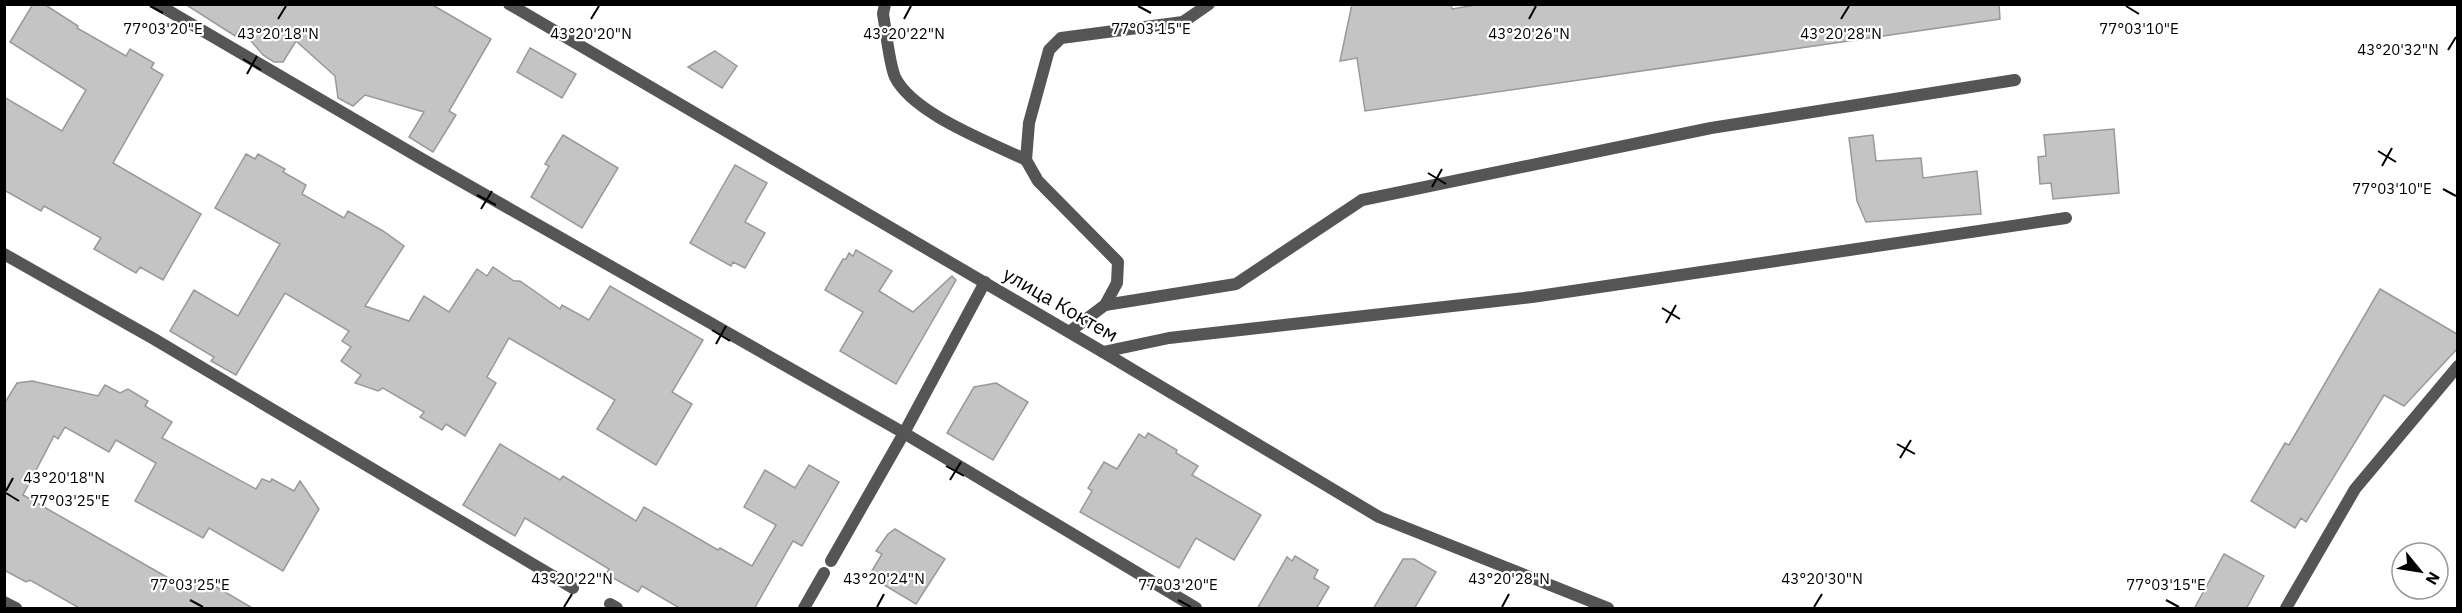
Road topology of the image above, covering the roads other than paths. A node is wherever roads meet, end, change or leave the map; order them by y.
1 (157, 4) edge
2 (509, 4) edge
3 (885, 4) edge
4 (1209, 4) edge
5 (2015, 80) dead end
6 (1026, 160) junction
7 (2066, 218) dead end
8 (4, 254) edge
9 (985, 282) junction
10 (1105, 304) junction
11 (1070, 332) junction
12 (1104, 352) junction
13 (2457, 366) edge
14 (904, 432) junction
15 (831, 561) dead end
16 (824, 573) dead end
17 (573, 588) dead end
18 (4, 602) edge
19 (16, 609) edge
20 (804, 609) edge
21 (1196, 609) edge
22 (1608, 609) edge
23 (2286, 609) edge

1 - 14 street
2 - 9 street, улица Коктем
3 - 6 street
4 - 6 street
5 - 10 street
6 - 10 street
7 - 12 street
8 - 17 street
9 - 11 street, улица Коктем
9 - 14 street
10 - 11 street
11 - 12 street, улица Коктем
12 - 22 street, улица Коктем
13 - 23 street
14 - 15 street
14 - 21 street
16 - 20 street
18 - 19 street

